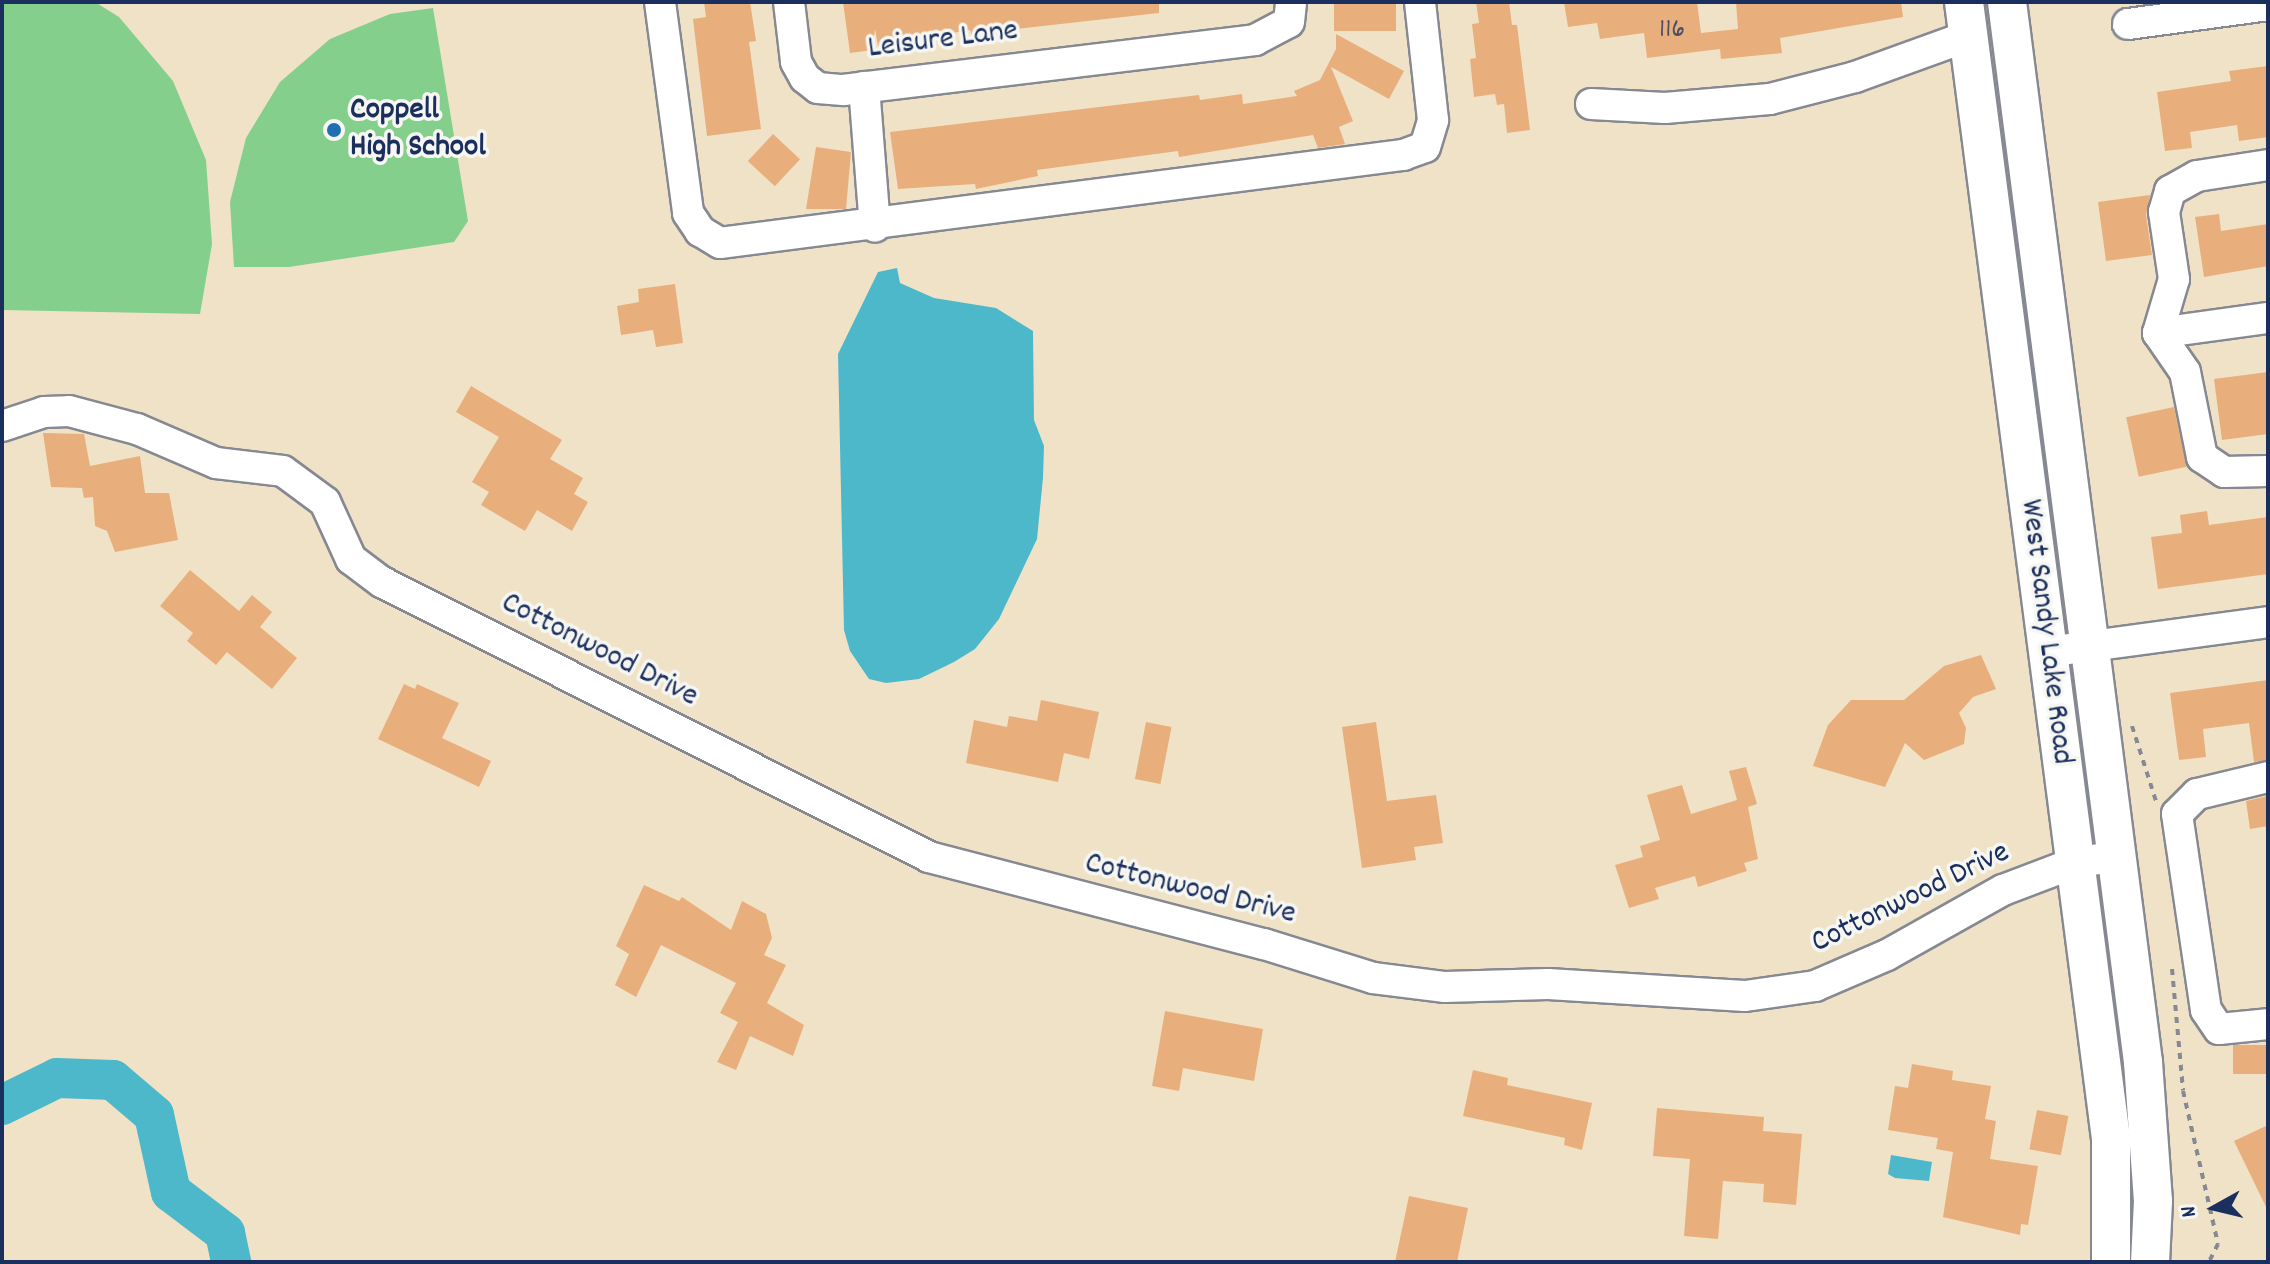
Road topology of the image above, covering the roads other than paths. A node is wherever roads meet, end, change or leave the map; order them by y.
1 (660, 2) edge
2 (789, 2) edge
3 (1291, 2) edge
4 (1420, 2) edge
5 (2007, 2) edge
6 (2268, 5) edge
7 (1966, 19) edge
8 (2128, 24) dead end
9 (864, 87) junction
10 (1591, 104) dead end
11 (2268, 165) edge
12 (875, 227) junction
13 (2268, 318) edge
14 (2158, 333) junction
15 (2, 426) edge
16 (2268, 471) edge
17 (2268, 622) edge
18 (2089, 646) junction
19 (2047, 652) junction
20 (2268, 777) edge
21 (2117, 856) junction
22 (2074, 863) junction
23 (2268, 1024) edge
24 (2111, 1262) edge
25 (2150, 1262) edge

1 - 12 street
2 - 9 street, Leisure Lane
3 - 9 street, Leisure Lane
4 - 12 street
5 - 18 main road, West Sandy Lake Road
6 - 8 street
7 - 10 street
7 - 19 main road, West Sandy Lake Road
9 - 12 street
11 - 14 street
13 - 14 street
14 - 16 street
15 - 22 street, Cottonwood Drive
17 - 18 street
18 - 19 street
18 - 21 main road, West Sandy Lake Road
19 - 22 main road, West Sandy Lake Road
20 - 23 street
21 - 22 street, Cottonwood Drive
21 - 25 main road, West Sandy Lake Road
22 - 24 main road, West Sandy Lake Road

